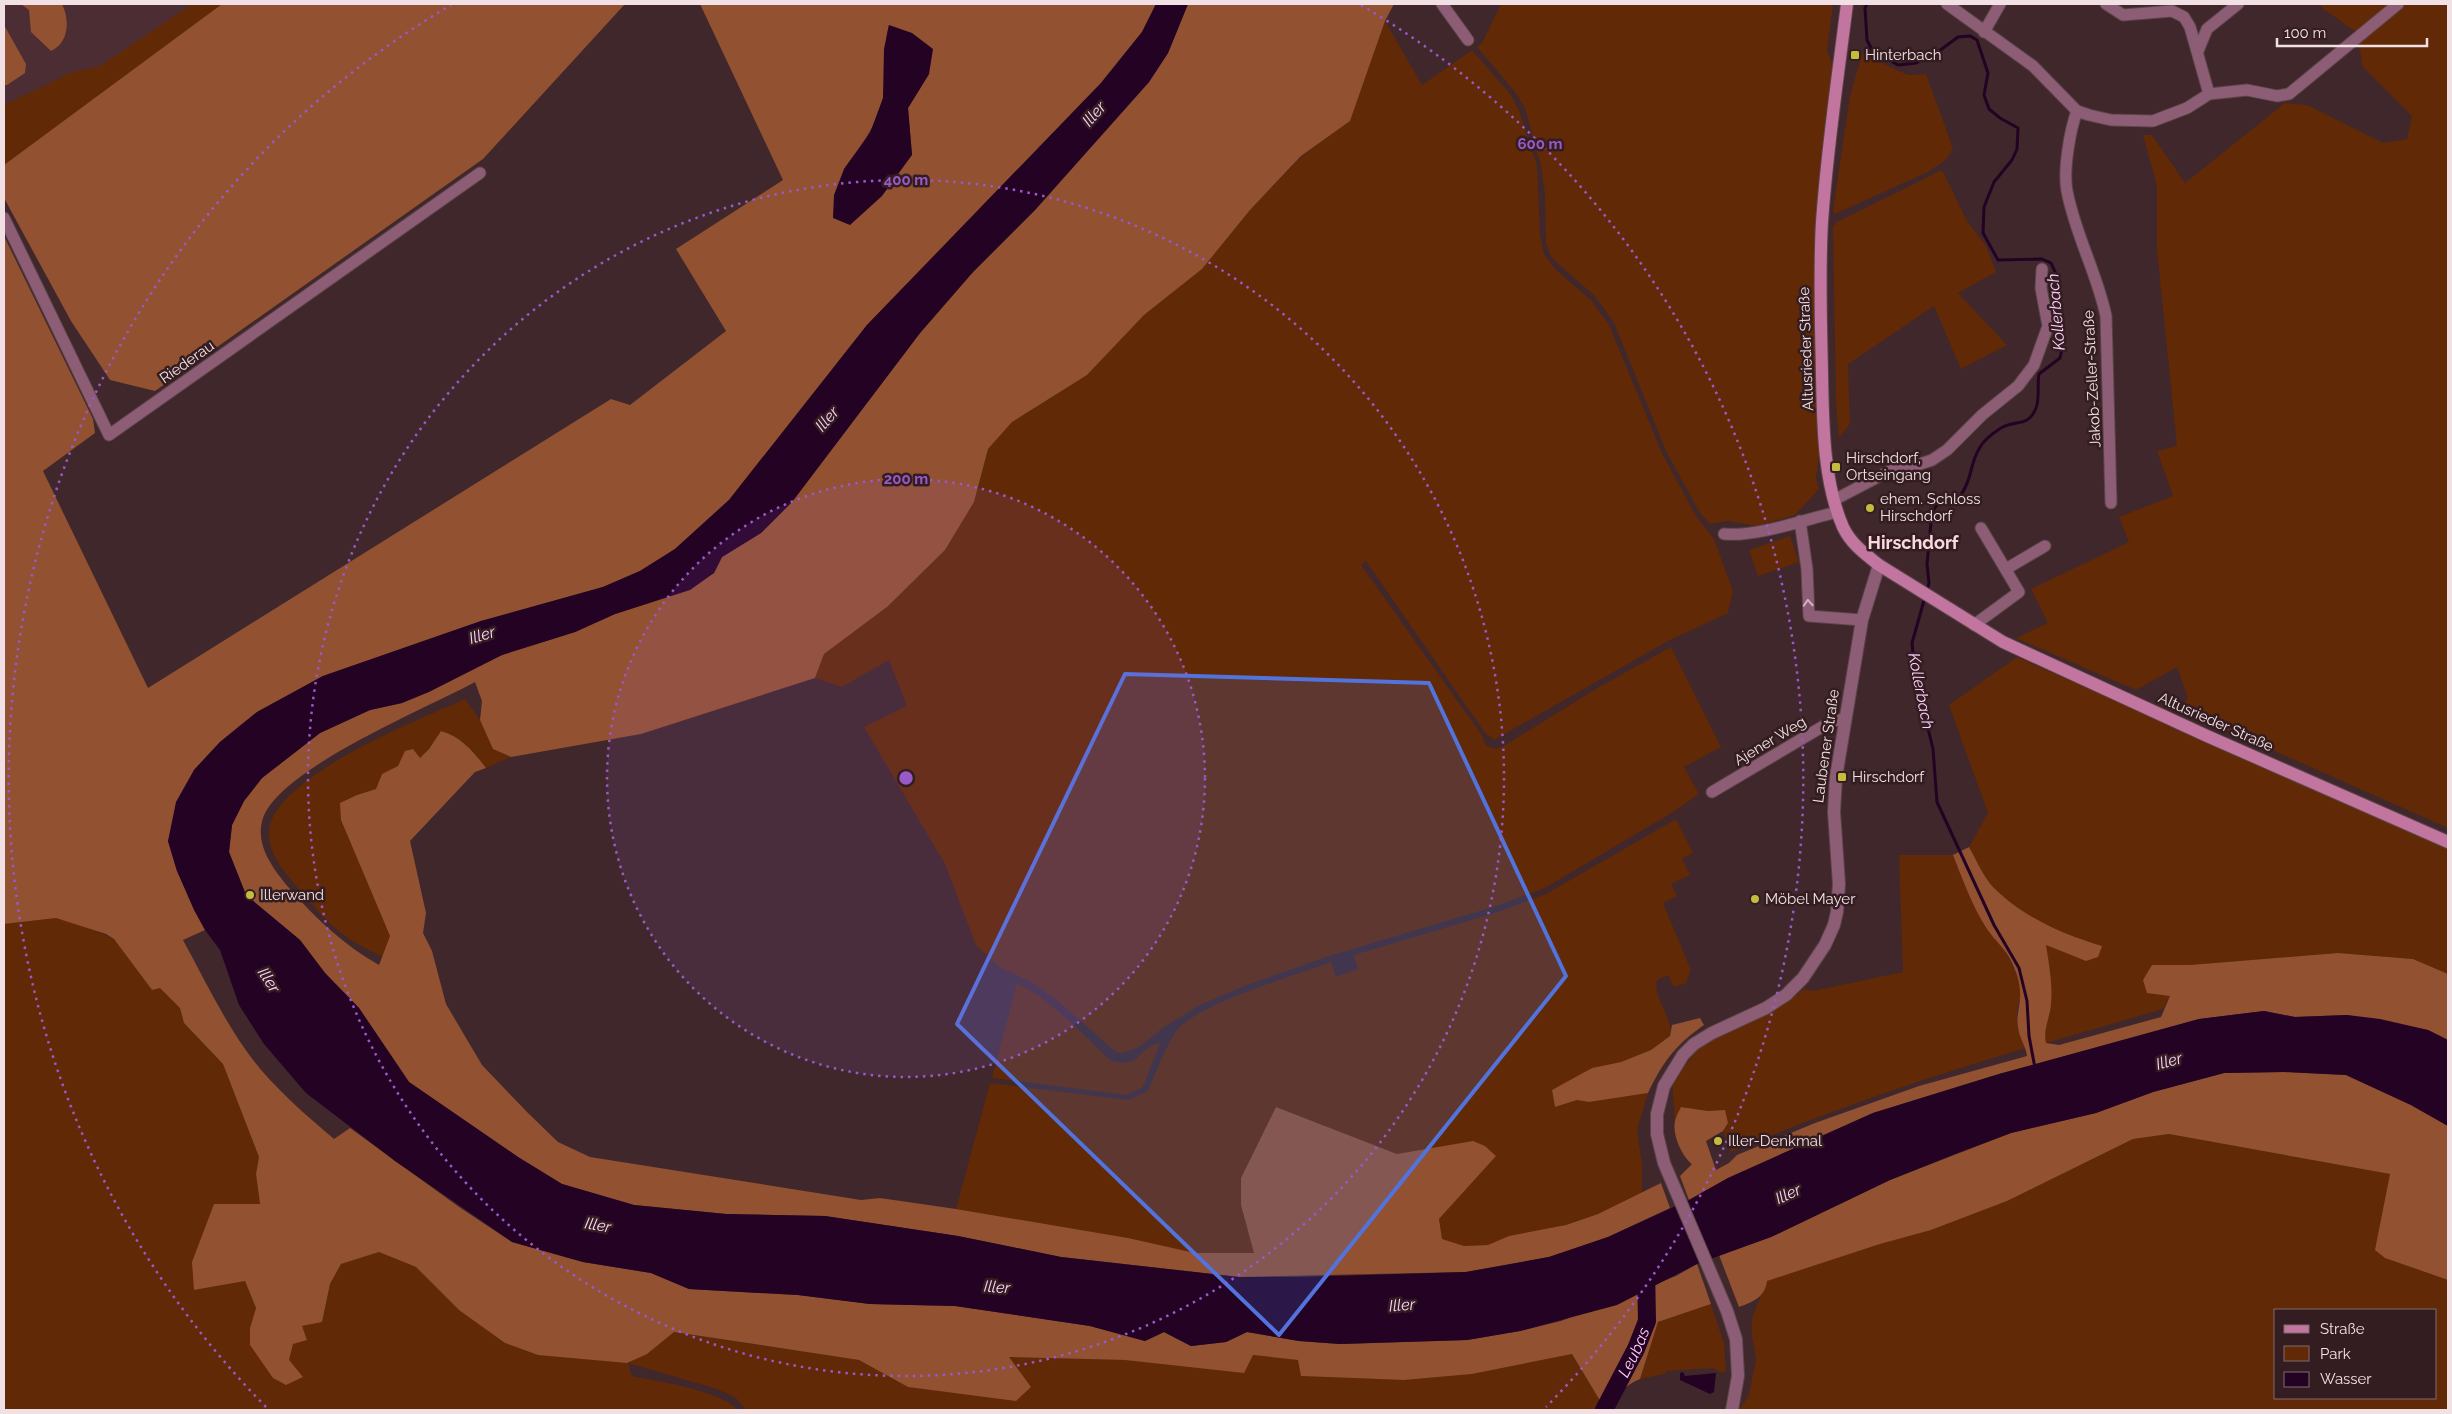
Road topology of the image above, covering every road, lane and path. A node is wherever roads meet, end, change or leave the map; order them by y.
1 (1442, 4) edge
2 (1847, 4) edge
3 (1947, 4) edge
4 (2000, 4) edge
5 (2106, 4) edge
6 (2238, 4) edge
7 (2398, 4) edge
8 (2190, 27) junction
9 (2207, 29) junction
10 (1984, 32) junction
11 (1468, 40) dead end
12 (2198, 51) junction
13 (2209, 94) junction
14 (2077, 111) junction
15 (480, 173) dead end
16 (4, 218) edge
17 (2042, 269) dead end
18 (2111, 503) dead end
19 (1836, 506) junction
20 (1800, 521) junction
21 (1982, 528) dead end
22 (1724, 534) dead end
23 (2045, 546) dead end
24 (1879, 565) junction
25 (2006, 569) junction
26 (1862, 620) junction
27 (1974, 625) junction
28 (1845, 719) junction
29 (1712, 792) dead end
30 (2448, 842) edge
31 (1732, 1410) edge

1 - 11 street
2 - 19 main road, Altusrieder Straße
3 - 10 street
4 - 10 street
5 - 8 street
6 - 9 street
7 - 13 street
8 - 9 street
8 - 12 street
9 - 12 street
10 - 14 street
12 - 13 street
13 - 14 street
14 - 18 street, Jakob-Zeller-Straße
15 - 16 street, Riederau
17 - 19 street
19 - 20 street
19 - 24 main road, Altusrieder Straße
20 - 22 street
26 -> 20 street
21 - 25 street
23 - 25 street
24 - 26 street, Laubener Straße
24 - 27 main road, Altusrieder Straße
25 - 27 street
26 - 28 street, Laubener Straße
27 - 30 main road, Altusrieder Straße
28 - 29 street, Ajener Weg
28 - 31 street, Laubener Straße

